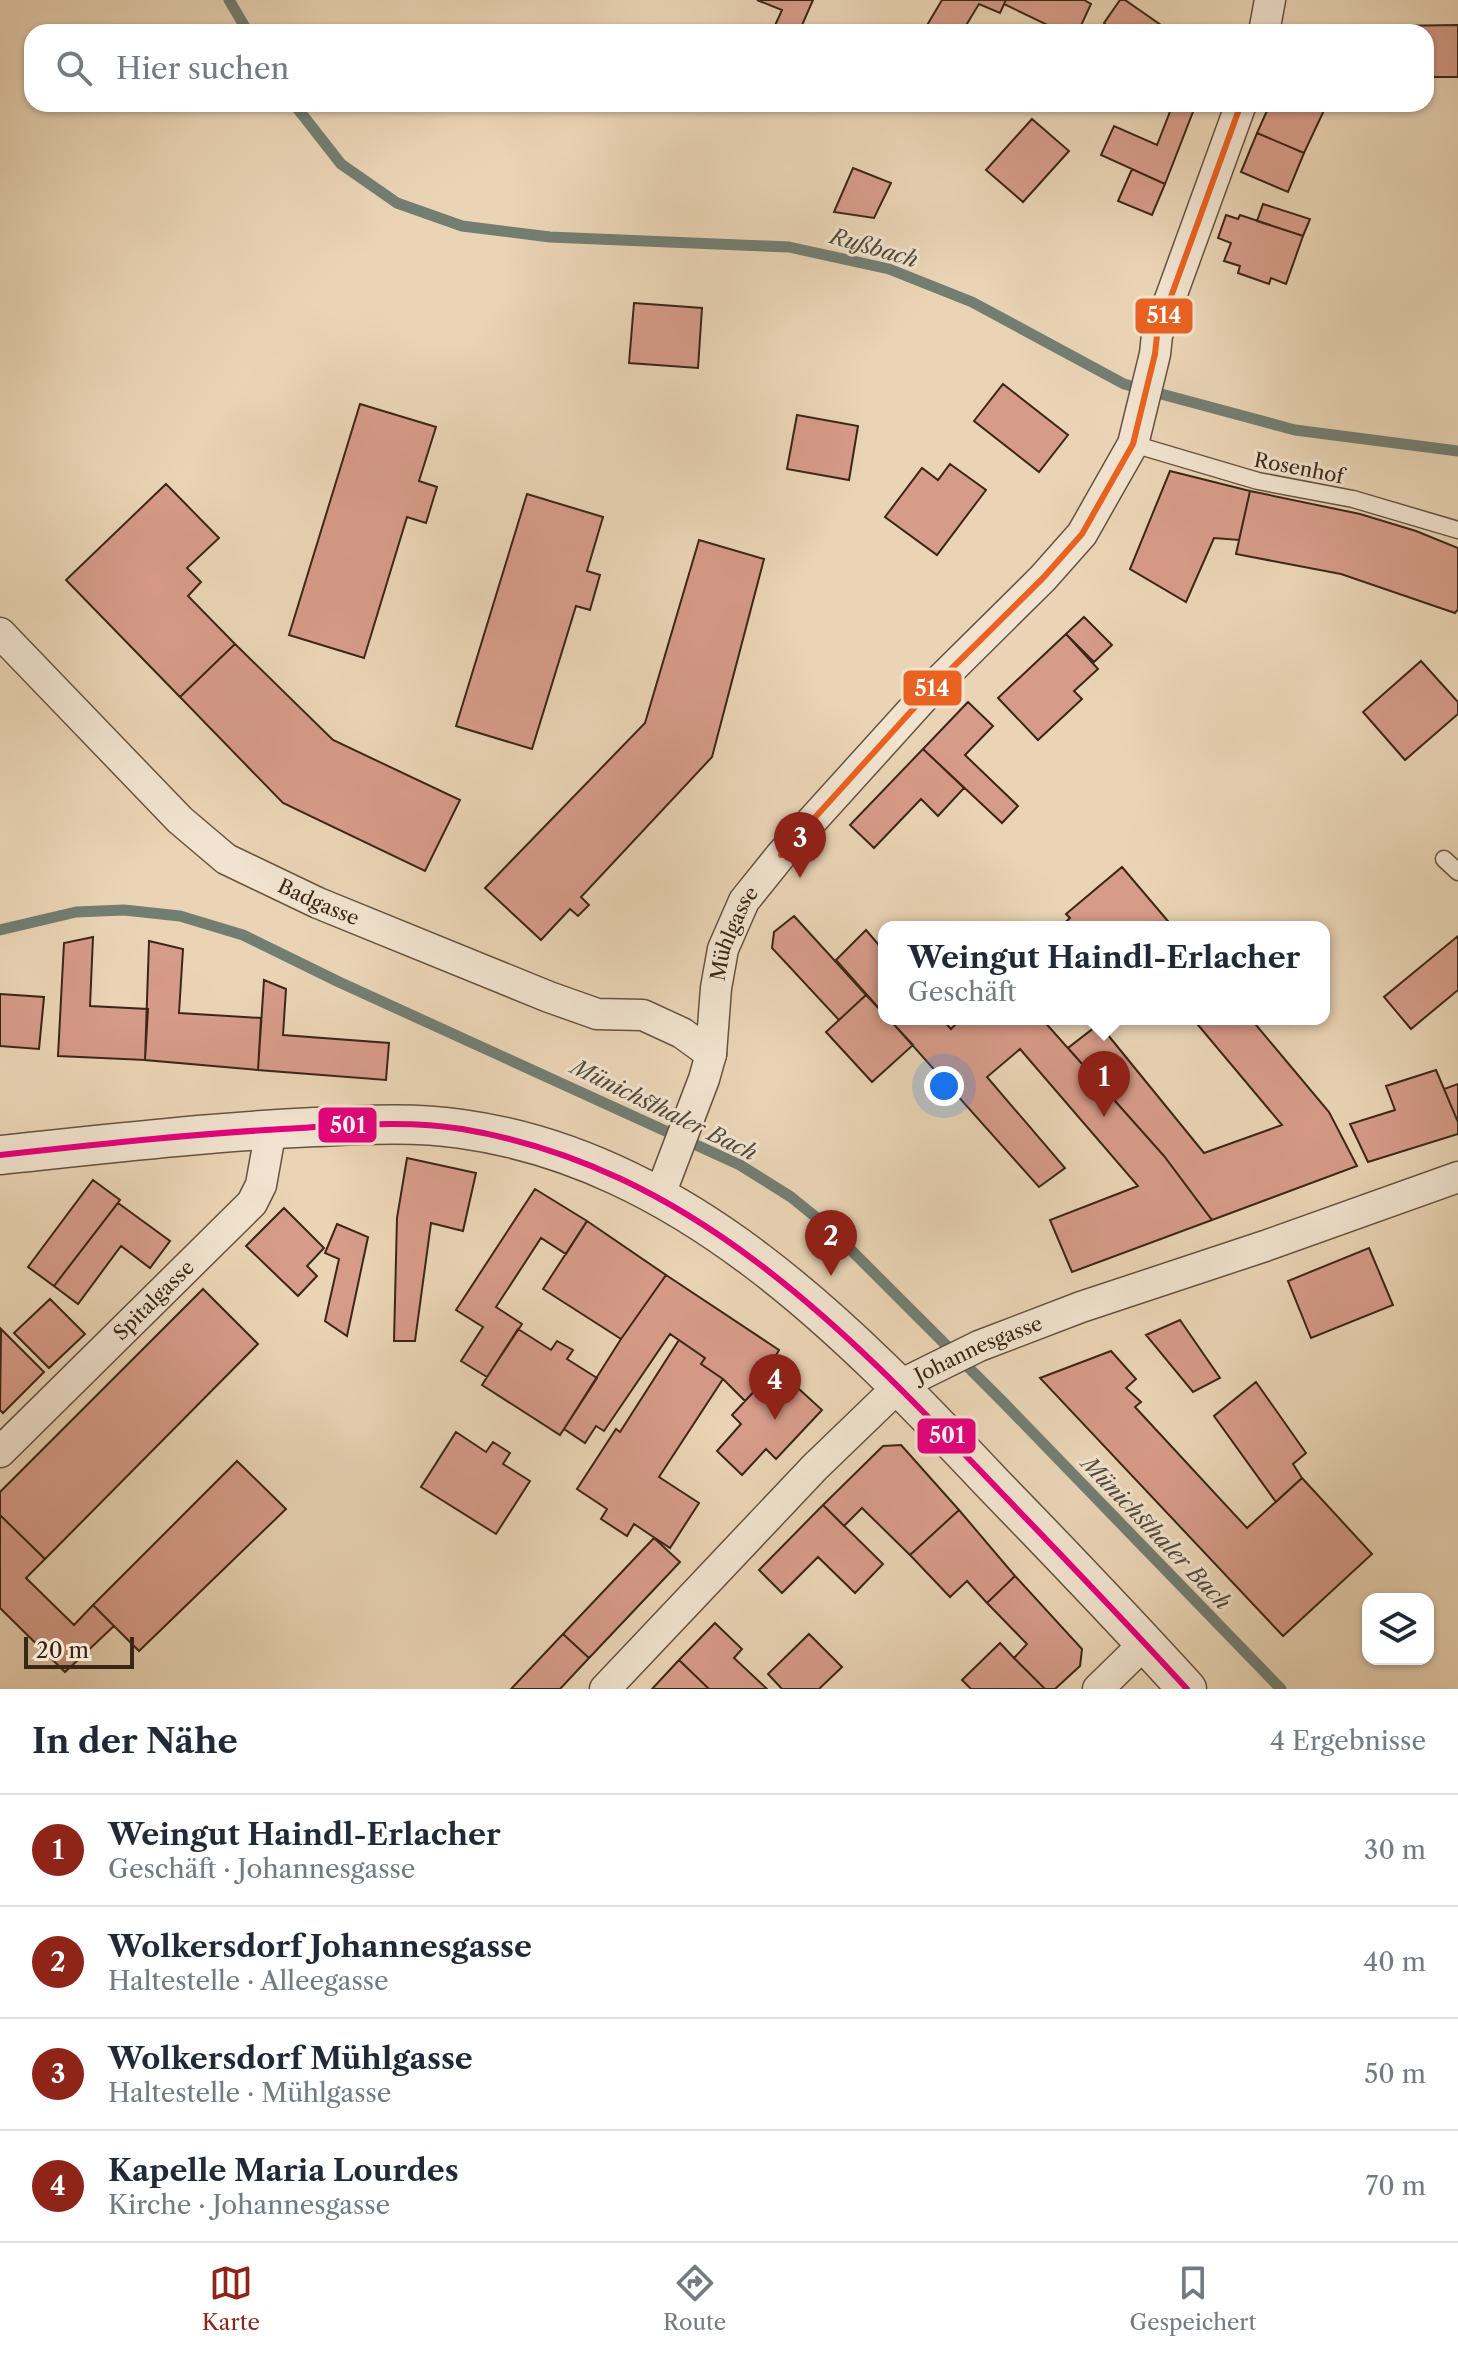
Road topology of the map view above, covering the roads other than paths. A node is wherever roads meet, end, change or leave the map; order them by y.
1 (1270, 0) edge
2 (1266, 24) edge
3 (1238, 112) edge
4 (1135, 437) junction
5 (1458, 530) edge
6 (0, 633) edge
7 (1444, 859) dead end
8 (1458, 872) edge
9 (711, 1054) junction
10 (271, 1129) junction
11 (0, 1155) edge
12 (1458, 1177) edge
13 (659, 1197) junction
14 (916, 1377) junction
15 (0, 1452) edge
16 (1145, 1643) junction
17 (605, 1689) edge
18 (1098, 1689) edge
19 (1187, 1689) edge

1 - 2 street
3 - 4 street, Mühlgasse
4 - 5 lane, Rosenhof
4 - 9 street, Mühlgasse
6 - 9 street, Badgasse
7 - 8 lane
9 - 13 street, Mühlgasse
10 - 11 street
10 - 13 street
10 - 15 street, Spitalgasse
12 - 14 street, Johannesgasse
13 - 14 street
14 - 16 street
14 - 17 street, Johannesgasse
16 - 18 street
16 - 19 street

